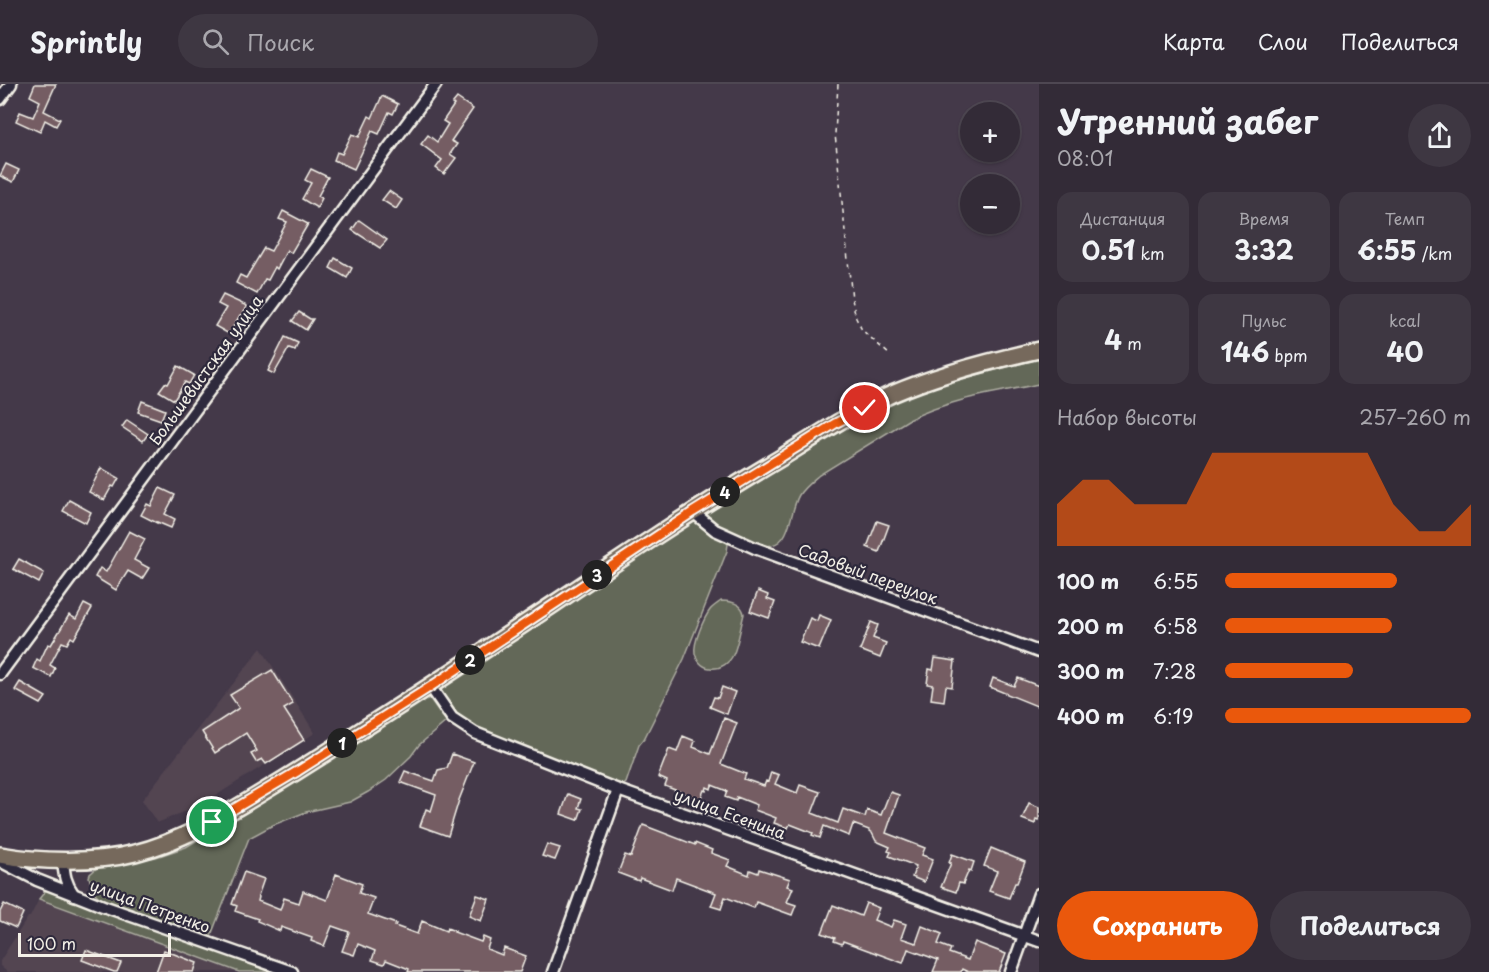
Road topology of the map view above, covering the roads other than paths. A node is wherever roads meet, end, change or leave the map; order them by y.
1 (11, 84) edge
2 (436, 84) edge
3 (0, 99) edge
4 (1039, 350) edge
5 (693, 512) junction
6 (1039, 652) edge
7 (0, 674) edge
8 (430, 687) junction
9 (618, 790) junction
10 (0, 855) edge
11 (63, 860) junction
12 (0, 861) edge
13 (1039, 894) edge
14 (75, 895) junction
15 (1025, 936) junction
16 (1039, 941) edge
17 (292, 972) edge
18 (553, 972) edge
19 (1011, 972) edge

1 - 3 street
2 - 7 street, Большевистская улица
4 - 5 main road
5 - 6 street, Садовый переулок
5 - 8 main road
8 - 9 street, улица Есенина
8 - 11 main road
9 - 15 street, улица Есенина
9 - 18 street
10 - 11 main road
11 - 14 street
12 - 14 street, улица Петренко
13 - 15 street
14 - 17 street, улица Петренко
15 - 16 street, улица Есенина
15 - 19 street

